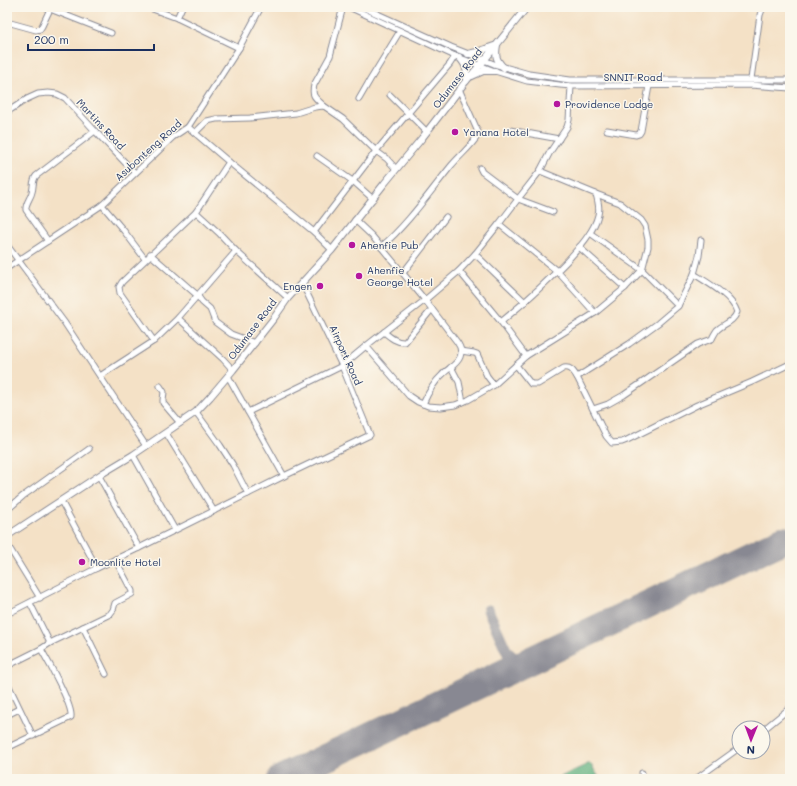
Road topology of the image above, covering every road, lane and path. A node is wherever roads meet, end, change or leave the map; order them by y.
1 (146, 7) edge
2 (182, 7) edge
3 (261, 7) edge
4 (343, 7) edge
5 (349, 7) edge
6 (362, 7) edge
7 (527, 7) edge
8 (50, 8) edge
9 (759, 8) edge
10 (177, 18) junction
11 (7, 22) edge
12 (400, 31) junction
13 (111, 33) dead end
14 (496, 44) junction
15 (239, 48) junction
16 (468, 54) junction
17 (457, 56) junction
18 (482, 63) junction
19 (504, 68) junction
20 (495, 71) junction
21 (752, 79) junction
22 (670, 80) junction
23 (681, 80) junction
24 (790, 80) edge
25 (466, 81) junction
26 (571, 86) junction
27 (649, 86) junction
28 (670, 86) junction
29 (681, 86) junction
30 (790, 88) edge
31 (459, 89) junction
32 (390, 95) dead end
33 (359, 99) dead end
34 (324, 106) junction
35 (7, 112) edge
36 (407, 113) junction
37 (188, 127) junction
38 (510, 130) dead end
39 (607, 130) dead end
40 (95, 131) junction
41 (427, 132) junction
42 (195, 133) junction
43 (559, 139) junction
44 (376, 151) junction
45 (317, 156) dead end
46 (229, 162) junction
47 (480, 168) dead end
48 (396, 169) junction
49 (540, 171) junction
50 (135, 173) junction
51 (354, 182) junction
52 (596, 194) junction
53 (373, 199) junction
54 (518, 199) junction
55 (102, 205) junction
56 (196, 212) junction
57 (553, 212) dead end
58 (446, 217) dead end
59 (355, 220) junction
60 (499, 224) junction
61 (314, 232) junction
62 (590, 233) junction
63 (701, 240) dead end
64 (48, 241) junction
65 (7, 245) edge
66 (381, 247) junction
67 (579, 247) junction
68 (332, 250) junction
69 (236, 251) junction
70 (150, 254) junction
71 (475, 254) junction
72 (145, 259) junction
73 (19, 261) junction
74 (7, 268) edge
75 (642, 270) junction
76 (459, 271) junction
77 (557, 271) junction
78 (403, 273) junction
79 (694, 274) junction
80 (302, 283) junction
81 (625, 288) junction
82 (197, 295) junction
83 (288, 298) junction
84 (425, 300) junction
85 (525, 302) junction
86 (678, 306) junction
87 (432, 309) junction
88 (595, 313) junction
89 (178, 318) junction
90 (501, 322) junction
91 (384, 332) junction
92 (154, 341) junction
93 (255, 343) junction
94 (366, 346) junction
95 (461, 351) junction
96 (526, 356) junction
97 (790, 364) edge
98 (516, 365) junction
99 (342, 366) junction
100 (451, 367) junction
101 (233, 370) junction
102 (100, 376) junction
103 (228, 376) junction
104 (577, 377) junction
105 (494, 385) junction
106 (160, 386) dead end
107 (463, 402) junction
108 (423, 404) junction
109 (593, 409) junction
110 (196, 412) junction
111 (248, 412) junction
112 (180, 423) junction
113 (166, 433) junction
114 (146, 446) junction
115 (89, 449) dead end
116 (133, 455) junction
117 (99, 476) junction
118 (284, 476) junction
119 (248, 494) junction
120 (61, 501) junction
121 (7, 510) edge
122 (214, 511) junction
123 (175, 530) junction
124 (7, 536) edge
125 (7, 544) edge
126 (139, 548) junction
127 (115, 560) junction
128 (98, 568) junction
129 (40, 598) junction
130 (30, 603) junction
131 (7, 614) edge
132 (83, 627) junction
133 (50, 643) junction
134 (41, 649) junction
135 (7, 666) edge
136 (106, 674) dead end
137 (7, 682) edge
138 (790, 708) edge
139 (19, 709) junction
140 (7, 715) edge
141 (771, 723) edge
142 (33, 736) junction
143 (7, 748) edge
144 (731, 754) edge
145 (696, 779) edge

1 - 10 street
2 - 10 street
3 - 15 street, Asubonteng Road
4 - 34 street
5 - 12 street
6 - 16 street
7 - 14 main road, Odumase Road
8 - 11 street
8 - 13 street
9 - 21 street
10 - 15 street
12 - 17 street
12 - 33 street
14 - 16 main road
14 - 18 main road, Odumase Road
14 - 19 main road
15 - 37 street, Asubonteng Road
16 - 18 street
17 - 18 street
17 - 25 main road
17 - 36 street
18 - 19 street, SNNIT Road
18 - 20 street, SNNIT Road
18 - 25 main road, Odumase Road
19 - 22 street, SNNIT Road
20 - 25 main road
20 - 26 street, SNNIT Road
21 - 23 street, SNNIT Road
21 - 24 street, SNNIT Road
22 - 23 street, SNNIT Road
22 - 28 street
23 - 29 street
25 - 31 main road, Odumase Road
26 - 27 street, SNNIT Road
26 - 43 street
27 - 28 street, SNNIT Road
27 - 39 street
28 - 29 street, SNNIT Road
29 - 30 street, SNNIT Road
31 - 41 main road, Odumase Road
31 - 66 street
32 - 36 street
34 - 42 street
34 - 44 street
35 - 40 street, Martins Road
36 - 41 street
36 - 44 street
37 - 42 street
37 - 50 street, Asubonteng Road
38 - 43 street
40 - 50 street, Martins Road
40 - 64 street
41 - 48 main road, Odumase Road
42 - 46 street
43 - 49 street
44 - 48 street
44 - 51 street
45 - 51 street
46 - 56 street
46 - 61 street
47 - 54 street
48 - 53 main road, Odumase Road
49 - 52 street
49 - 54 street
50 - 55 street, Asubonteng Road
51 - 53 street
51 - 61 street
52 - 62 street
52 - 75 street
53 - 59 main road, Odumase Road
54 - 57 street
54 - 60 street
55 - 64 street, Asubonteng Road
55 - 72 street
56 - 69 street
56 - 70 street
58 - 78 street
59 - 66 street
59 - 68 main road, Odumase Road
60 - 71 street
60 - 77 street
61 - 68 street
62 - 67 street
62 - 75 street
63 - 79 street
64 - 73 street, Asubonteng Road
65 - 73 street
66 - 78 street
67 - 77 street
67 - 81 street
68 - 80 main road, Odumase Road
69 - 82 street
69 - 83 street
70 - 72 street
70 - 82 street
71 - 76 street
71 - 85 street
72 - 92 street
73 - 74 street, Asubonteng Road
73 - 102 street
75 - 81 street
75 - 86 street
76 - 84 street
76 - 90 street
77 - 85 street
77 - 88 street
78 - 84 street
79 - 86 street
79 - 109 street
80 - 83 main road, Odumase Road
80 - 99 street, Airport Road
81 - 88 street
82 - 89 street
82 - 93 street
83 - 93 main road, Odumase Road
84 - 87 street
84 - 91 street
85 - 90 street
86 - 104 street
87 - 91 street
87 - 95 street
88 - 96 street
89 - 92 street
89 - 101 street
90 - 96 street
91 - 94 street
92 - 102 street
93 - 101 main road, Odumase Road
94 - 99 street
94 - 108 street
95 - 100 street
95 - 105 street
96 - 98 street
97 - 109 street
98 - 104 street
98 - 105 street
99 - 111 street
99 - 118 street, Airport Road
100 - 107 street
100 - 108 street
101 - 103 main road, Odumase Road
102 - 114 street
103 - 110 main road, Odumase Road
103 - 111 street
104 - 109 street
105 - 107 street
106 - 112 street
107 - 108 street
110 - 112 main road, Odumase Road
110 - 119 street
111 - 118 street
112 - 113 main road, Odumase Road
113 - 114 main road, Odumase Road
113 - 122 street
114 - 116 main road, Odumase Road
115 - 121 street
116 - 117 main road, Odumase Road
116 - 123 street
117 - 120 main road, Odumase Road
117 - 126 street
118 - 119 street
119 - 122 street
120 - 124 main road, Odumase Road
120 - 128 street
122 - 123 street
123 - 126 street
125 - 129 street
126 - 127 street
127 - 128 street
127 - 132 street
128 - 129 street
129 - 130 street
130 - 131 street
130 - 133 street
132 - 133 street
132 - 136 street
133 - 134 street
134 - 135 street
134 - 142 street
137 - 139 street
138 - 141 street
139 - 140 street
139 - 142 street
142 - 143 street
144 - 145 street

